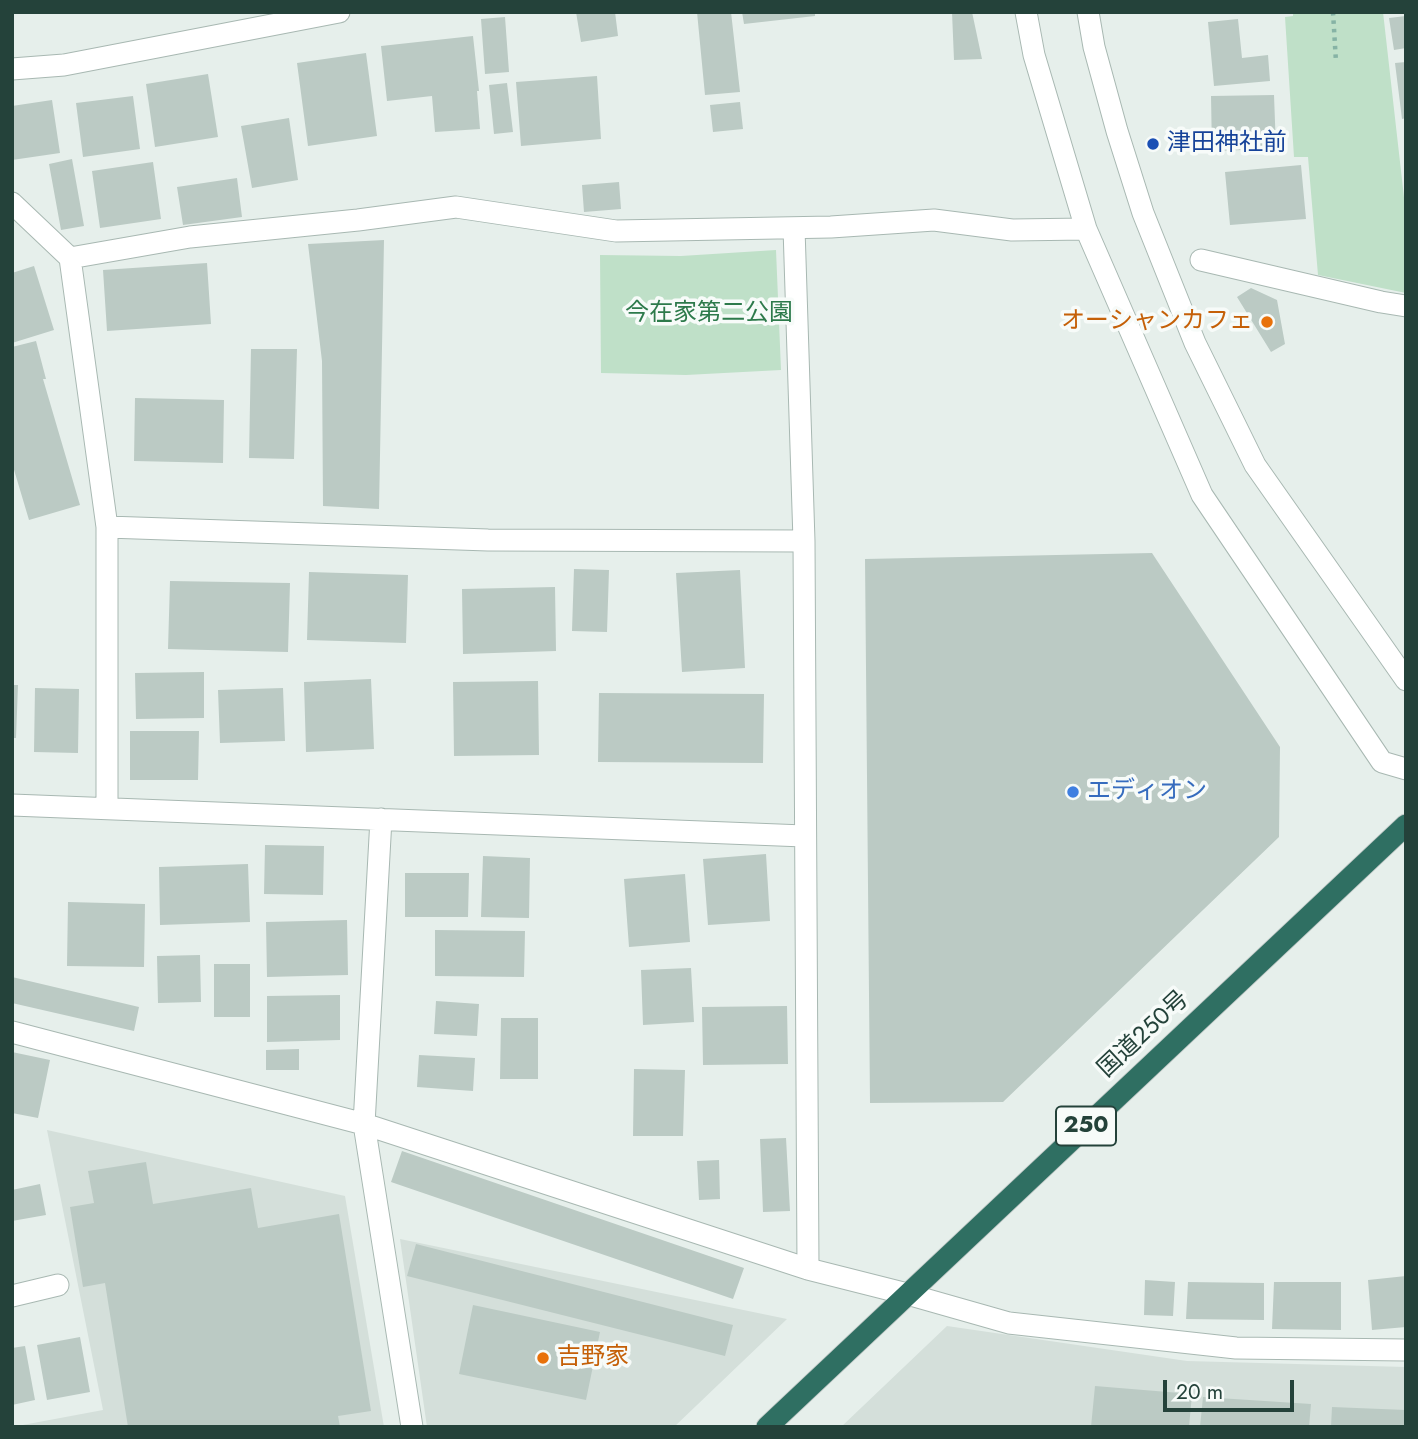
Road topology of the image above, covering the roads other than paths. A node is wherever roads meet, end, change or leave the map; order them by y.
1 (339, 12) edge
2 (1027, 12) edge
3 (1088, 12) edge
4 (12, 69) edge
5 (12, 203) edge
6 (793, 228) junction
7 (1086, 229) junction
8 (70, 258) junction
9 (1200, 260) dead end
10 (1406, 306) edge
11 (107, 527) junction
12 (804, 541) junction
13 (1406, 680) edge
14 (1406, 769) edge
15 (12, 805) edge
16 (107, 808) junction
17 (381, 819) junction
18 (1406, 825) edge
19 (804, 836) junction
20 (12, 1032) edge
21 (364, 1124) junction
22 (808, 1269) junction
23 (58, 1285) dead end
24 (906, 1294) junction
25 (12, 1296) edge
26 (1406, 1350) edge
27 (412, 1427) edge
28 (766, 1427) edge

1 - 4 street
2 - 7 street
3 - 13 street
5 - 8 street
6 - 7 street
6 - 8 street
6 - 12 street
7 - 14 street
8 - 11 street
9 - 10 street
11 - 12 street
11 - 16 street
12 - 19 street
15 - 16 street
16 - 17 street
17 - 19 street
17 - 21 street
18 - 24 highway, 国道250号 / 250
19 - 22 street
20 - 21 street
21 - 22 street
21 - 27 street
22 - 24 street
23 - 25 street
24 - 26 street
24 - 28 highway, 国道250号 / 250

